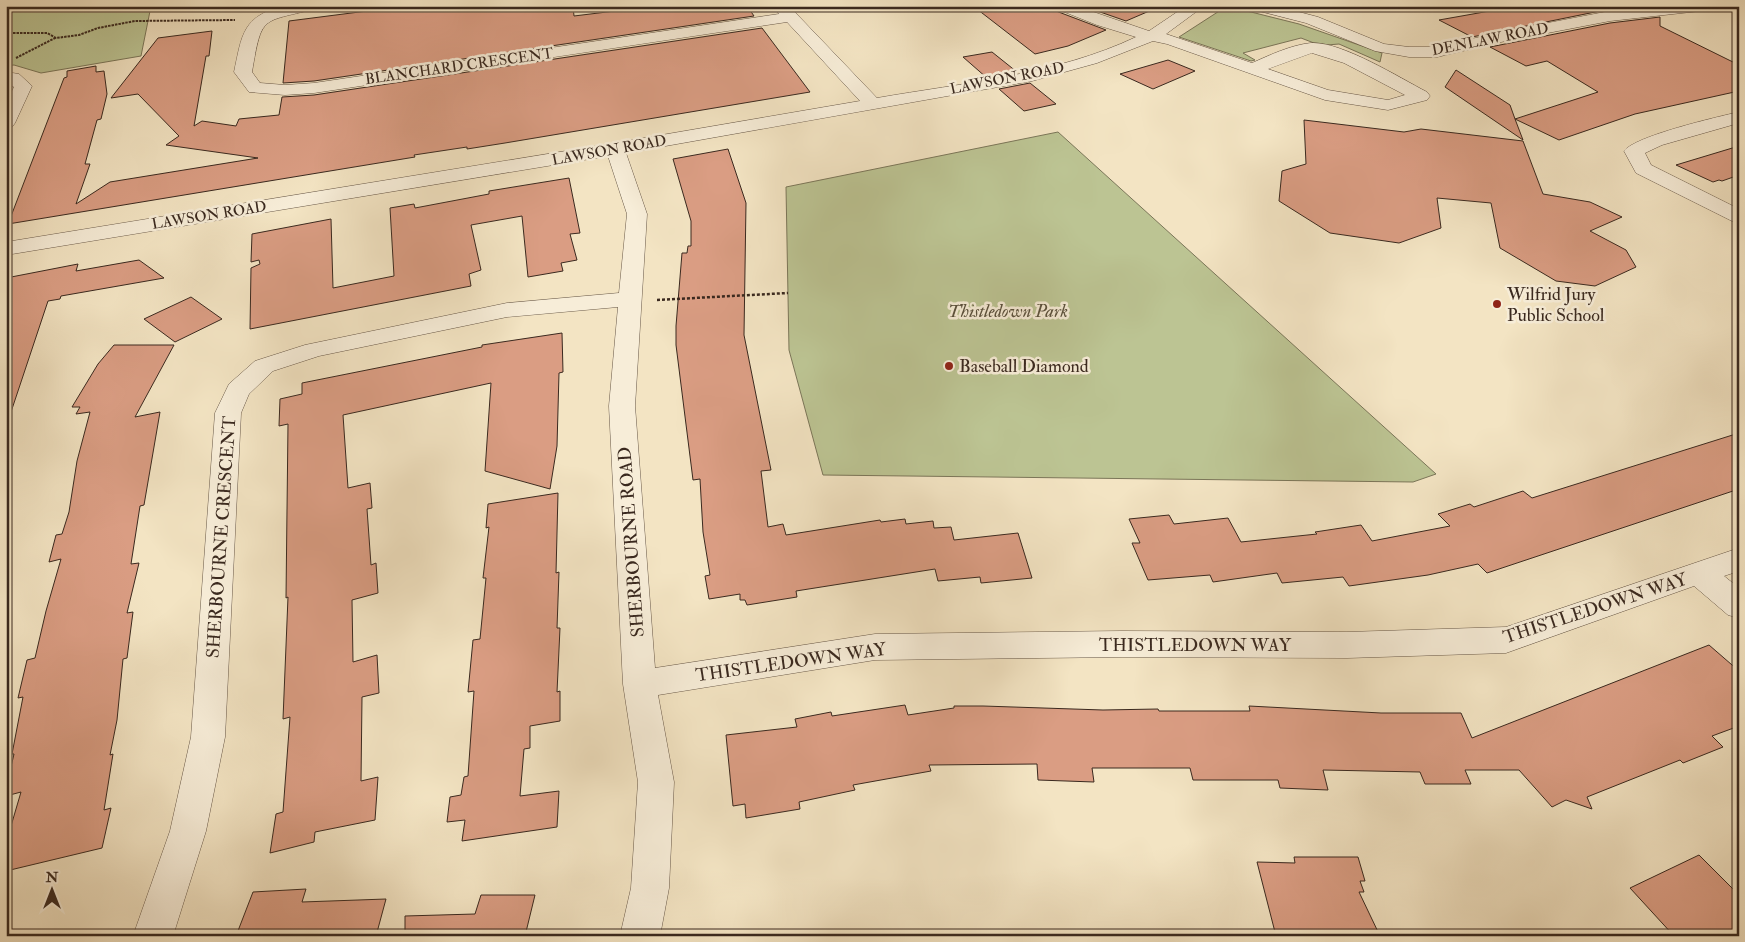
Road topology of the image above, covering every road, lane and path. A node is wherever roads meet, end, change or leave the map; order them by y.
1 (309, 6) edge
2 (1062, 6) edge
3 (1198, 6) edge
4 (1256, 6) edge
5 (1700, 6) edge
6 (784, 12) edge
7 (242, 20) dead end
8 (6, 33) edge
9 (1150, 37) junction
10 (56, 38) junction
11 (14, 59) dead end
12 (1254, 69) junction
13 (6, 77) edge
14 (873, 104) junction
15 (1739, 117) edge
16 (6, 123) edge
17 (614, 149) junction
18 (1739, 217) edge
19 (6, 249) edge
20 (788, 293) dead end
21 (643, 299) junction
22 (1739, 559) edge
23 (1700, 574) junction
24 (1739, 606) edge
25 (640, 684) junction
26 (153, 936) edge
27 (640, 936) edge

1 - 6 street, BLANCHARD CRESCENT
2 - 9 street
3 - 9 street, LAWSON ROAD
4 - 5 street, DENLAW ROAD
6 - 14 street
7 - 10 path
8 - 10 path
9 - 12 street
9 - 14 street, LAWSON ROAD
10 - 11 path
12 - 12 street
13 - 16 street
14 - 17 street, LAWSON ROAD
15 - 18 street
17 - 19 street, LAWSON ROAD
17 - 21 street, SHERBOURNE ROAD
20 - 21 path
21 - 25 street, SHERBOURNE ROAD
21 - 26 street, SHERBOURNE CRESCENT
22 - 23 street, THISTLEDOWN WAY
23 - 24 street
23 - 25 street, THISTLEDOWN WAY
25 - 27 street, SHERBOURNE ROAD

